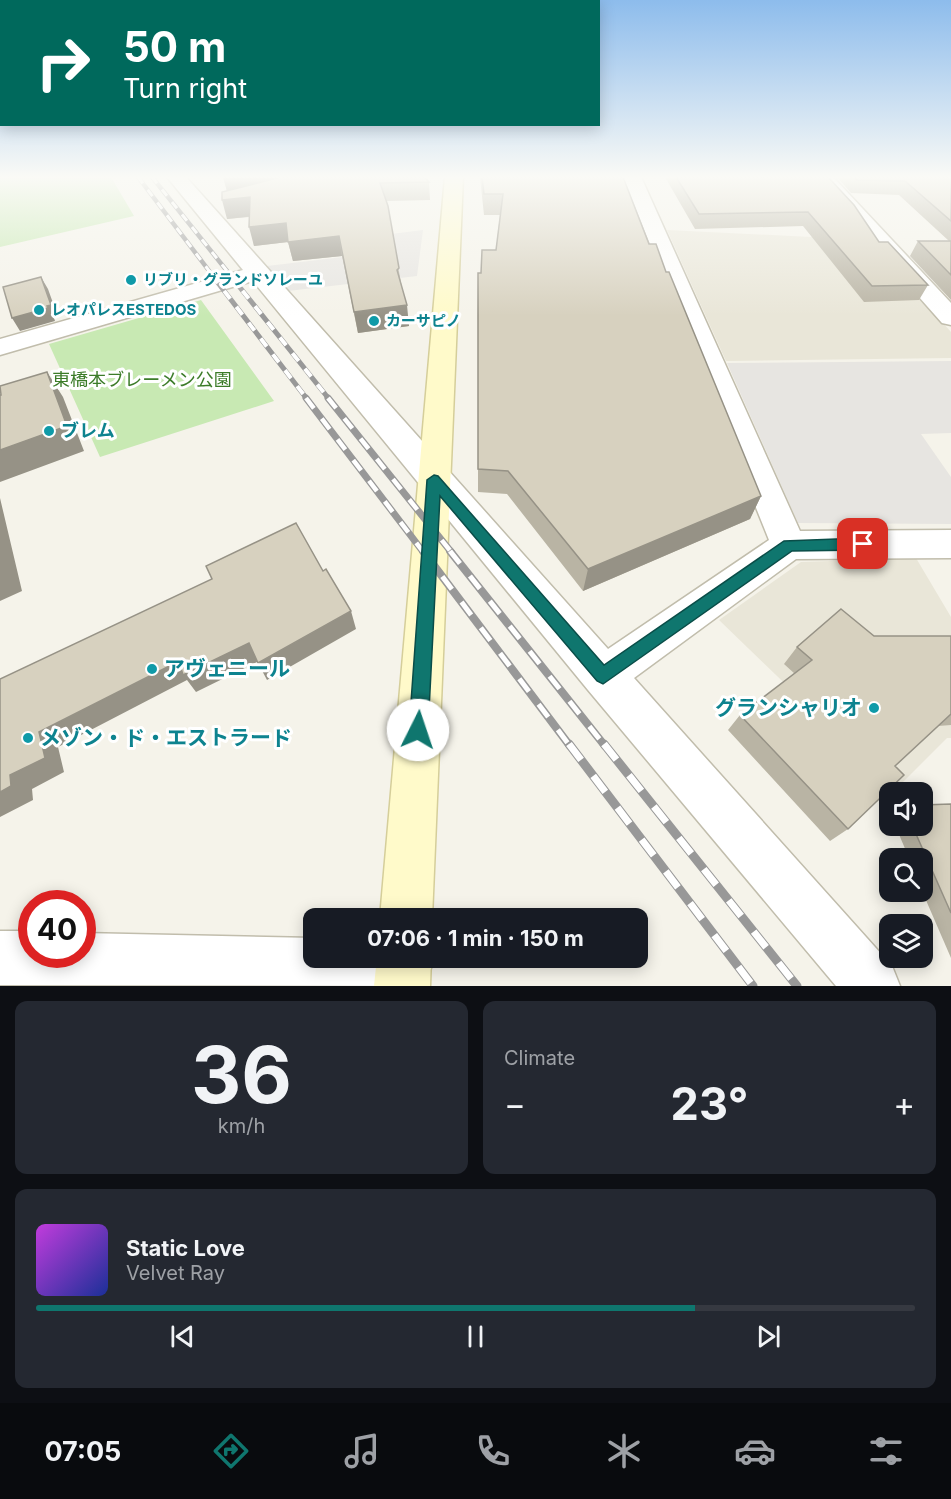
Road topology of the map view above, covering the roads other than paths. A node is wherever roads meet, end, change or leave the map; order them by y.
1 (225, 223) edge
2 (451, 223) edge
3 (652, 223) edge
4 (864, 223) edge
5 (256, 273) junction
6 (951, 317) edge
7 (0, 347) edge
8 (434, 480) junction
9 (951, 544) edge
10 (789, 545) junction
11 (603, 676) junction
12 (407, 908) edge
13 (303, 957) edge
14 (0, 958) edge
15 (872, 986) edge

1 - 5 street
2 - 8 street
3 - 10 street
4 - 6 street
5 - 7 street
5 - 8 street
8 - 11 street
8 - 12 street
9 - 10 street
10 - 11 street
11 - 15 street
13 - 14 street

